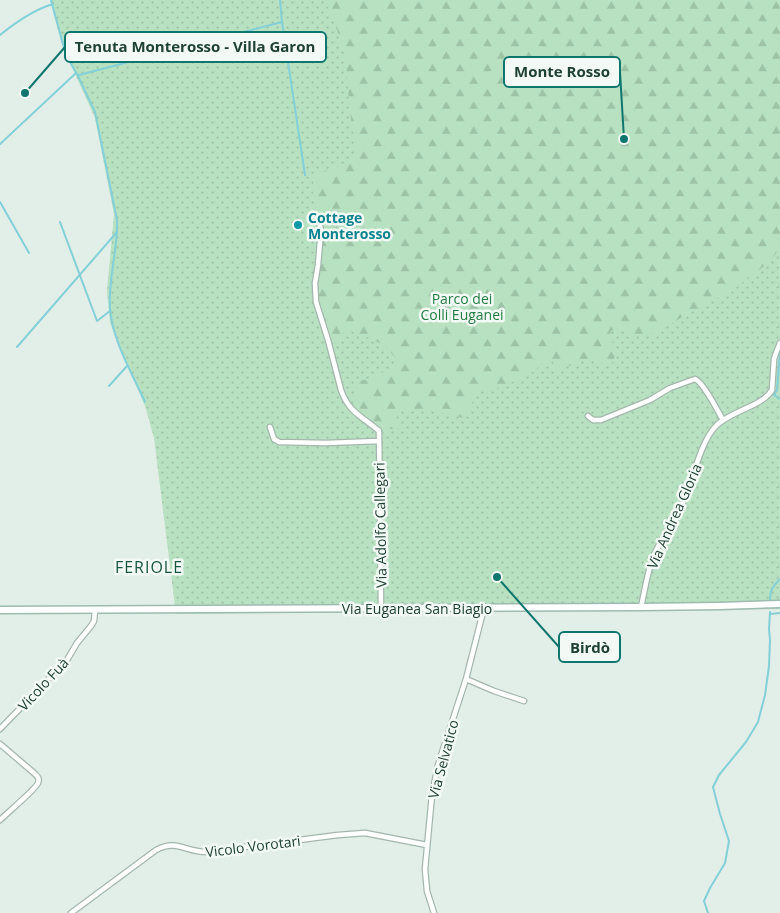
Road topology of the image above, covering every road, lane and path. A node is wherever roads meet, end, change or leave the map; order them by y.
1 (318, 218) dead end
2 (780, 343) edge
3 (588, 416) dead end
4 (723, 420) junction
5 (270, 427) dead end
6 (379, 441) junction
7 (780, 604) edge
8 (641, 607) junction
9 (381, 608) junction
10 (484, 608) junction
11 (0, 610) edge
12 (95, 610) junction
13 (466, 678) junction
14 (524, 701) dead end
15 (0, 730) edge
16 (0, 744) edge
17 (0, 820) edge
18 (427, 845) junction
19 (71, 913) edge
20 (434, 913) edge

1 - 6 street, Via Adolfo Callegari
2 - 4 street
3 - 4 street
4 - 8 street, Via Andrea Gloria
5 - 6 street
6 - 9 street, Via Adolfo Callegari
7 - 8 main road, Via Euganea San Biagio
8 - 10 main road, Via Euganea San Biagio
9 - 10 main road, Via Euganea San Biagio
9 - 12 main road, Via Euganea San Biagio
10 - 13 street, Via Selvatico
11 - 12 main road, Via Euganea San Biagio
12 - 15 street, Vicolo Fuà
13 - 14 street
13 - 18 street, Via Selvatico
16 - 17 street
18 - 19 street, Vicolo Vorotari
18 - 20 street, Via Selvatico

